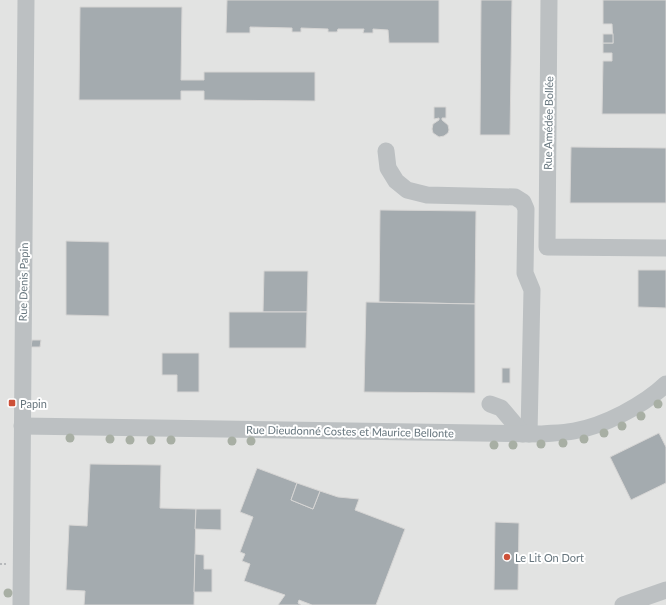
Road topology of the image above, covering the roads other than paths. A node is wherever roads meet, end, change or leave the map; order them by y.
1 (26, 0) edge
2 (549, 0) edge
3 (386, 151) dead end
4 (666, 248) edge
5 (666, 384) edge
6 (490, 404) dead end
7 (22, 426) junction
8 (526, 434) junction
9 (666, 590) edge
10 (21, 605) edge
11 (623, 605) edge

1 - 7 street, Rue Denis Papin
2 - 4 street, Rue Amédée Bollée
3 - 8 street
5 - 8 street, Rue Dieudonné Costes et Maurice Bellonte
6 - 8 street
7 - 8 street, Rue Dieudonné Costes et Maurice Bellonte
7 - 10 street, Rue Denis Papin
9 - 11 street

